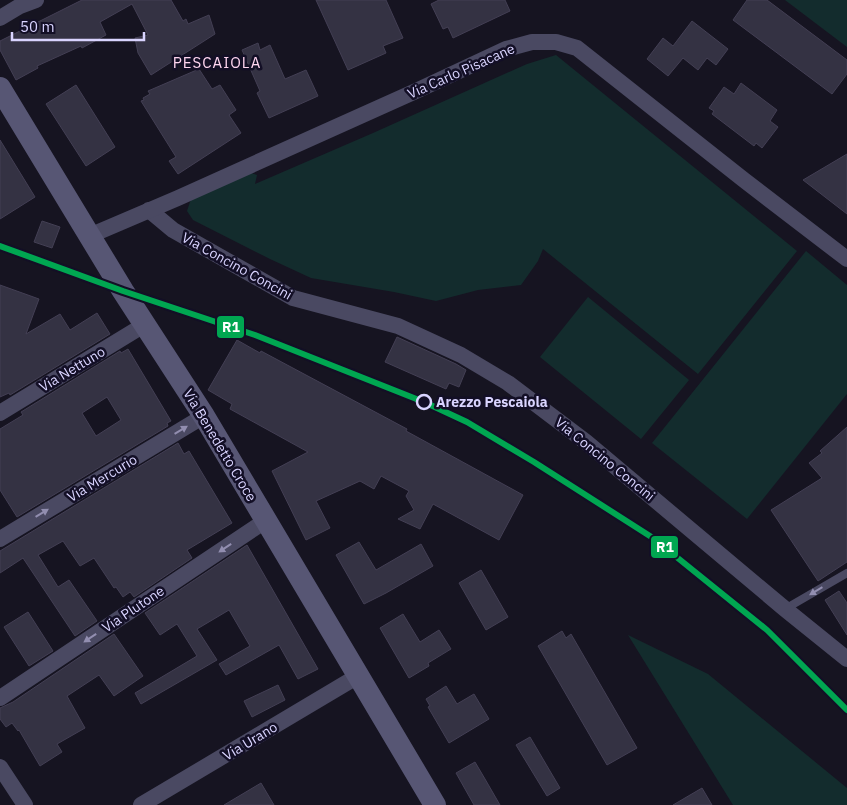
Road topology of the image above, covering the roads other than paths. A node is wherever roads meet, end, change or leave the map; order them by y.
1 (36, 0) edge
2 (0, 18) edge
3 (0, 88) edge
4 (149, 210) junction
5 (89, 236) junction
6 (847, 259) edge
7 (144, 325) junction
8 (0, 412) edge
9 (204, 416) junction
10 (266, 521) junction
11 (0, 538) edge
12 (847, 572) edge
13 (785, 609) junction
14 (847, 659) edge
15 (358, 676) junction
16 (0, 698) edge
17 (0, 767) edge
18 (25, 805) edge
19 (141, 805) edge
20 (435, 805) edge

1 - 2 street
3 - 5 main road, Via Benedetto Croce
4 - 5 street, Via Carlo Pisacane
4 - 6 street, Via Carlo Pisacane
4 - 13 street, Via Concino Concini
5 - 7 main road, Via Benedetto Croce
7 - 8 street, Via Nettuno
7 - 9 main road, Via Benedetto Croce
9 - 10 main road, Via Benedetto Croce
11 -> 9 street, Via Mercurio
10 - 15 main road, Via Benedetto Croce
10 -> 16 street, Via Plutone
12 -> 13 lane
13 - 14 street, Via Concino Concini
15 - 19 street, Via Urano
15 - 20 main road, Via Benedetto Croce
17 - 18 street

